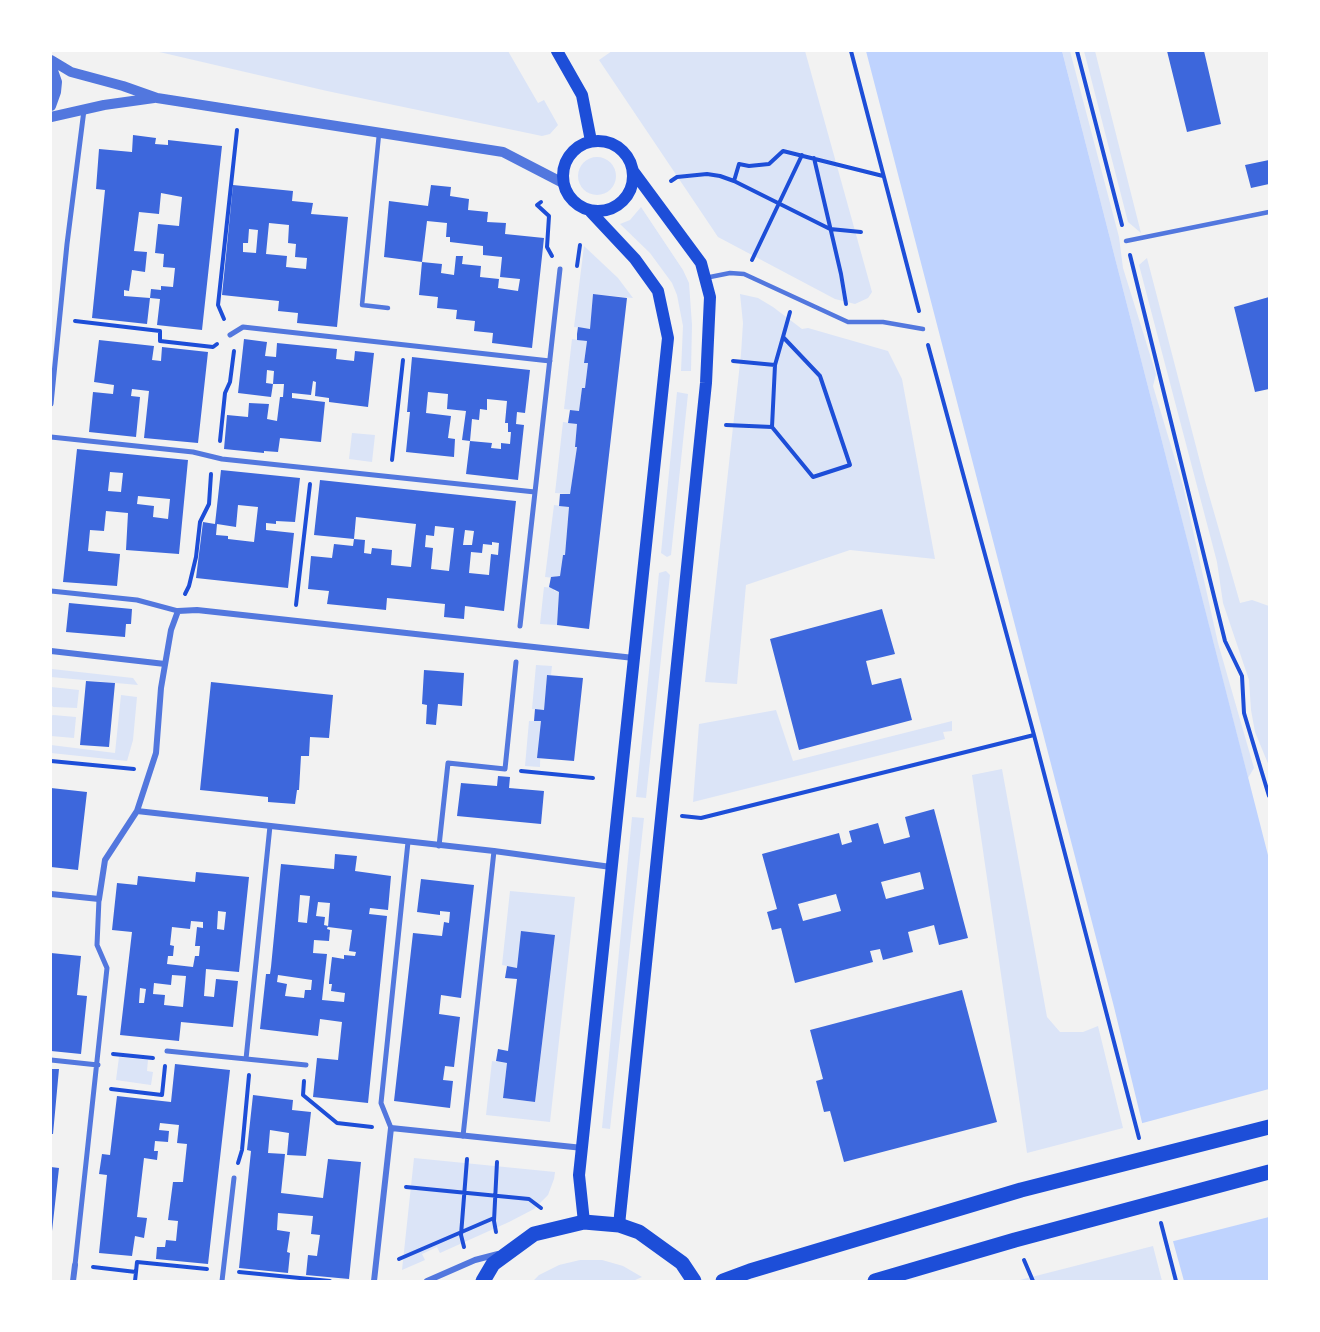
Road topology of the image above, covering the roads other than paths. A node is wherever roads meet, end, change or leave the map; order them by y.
1 (557, 51) edge
2 (51, 60) edge
3 (51, 65) edge
4 (157, 98) junction
5 (51, 106) edge
6 (84, 110) junction
7 (51, 117) edge
8 (380, 134) junction
9 (591, 141) junction
10 (633, 171) junction
11 (563, 183) junction
12 (590, 211) junction
13 (1269, 212) edge
14 (1126, 241) road end
15 (560, 269) road end
16 (705, 278) junction
17 (388, 308) dead end
18 (923, 329) road end
19 (230, 335) road end
20 (54, 352) edge
21 (550, 361) junction
22 (51, 404) edge
23 (51, 437) edge
24 (535, 492) junction
25 (51, 591) edge
26 (178, 611) junction
27 (520, 626) dead end
28 (51, 651) edge
29 (634, 658) junction
30 (516, 662) dead end
31 (165, 664) junction
32 (137, 811) junction
33 (270, 826) junction
34 (408, 842) junction
35 (439, 846) junction
36 (494, 851) junction
37 (611, 867) junction
38 (51, 894) edge
39 (99, 899) junction
40 (167, 1051) road end
41 (246, 1059) junction
42 (51, 1060) edge
43 (98, 1065) junction
44 (306, 1065) road end
45 (1269, 1127) edge
46 (391, 1128) junction
47 (464, 1136) junction
48 (583, 1148) junction
49 (1269, 1172) edge
50 (234, 1178) road end
51 (584, 1222) junction
52 (620, 1225) junction
53 (511, 1251) junction
54 (75, 1265) joint
55 (73, 1281) edge
56 (222, 1281) edge
57 (374, 1281) edge
58 (428, 1281) edge
59 (483, 1281) edge
60 (694, 1281) edge
61 (723, 1281) edge
62 (875, 1281) edge

1 - 9 main road
2 - 4 street
3 - 5 street
4 - 6 street
4 - 8 street
6 - 7 street
6 - 20 street
8 - 11 street
8 - 17 lane
9 - 10 main road
9 - 11 main road
10 - 12 main road
10 - 16 main road
11 - 12 main road
12 - 29 main road
13 - 14 lane
15 - 21 street
16 - 18 lane
16 - 52 main road
19 - 21 street
20 - 22 street
21 - 24 street
23 - 24 street
24 - 27 street
25 - 26 street
26 - 29 street
26 - 31 street
28 - 31 street
29 - 37 main road
30 - 35 street
31 - 32 street
32 - 33 street
32 - 39 street
33 - 34 street
33 - 41 street
34 - 35 street
34 - 46 street
35 - 36 street
36 - 37 street
36 - 47 street
37 - 48 main road
38 - 39 street
39 - 43 street
40 - 41 street
41 - 44 street
42 - 43 street
43 - 54 street
45 - 61 main road
46 - 47 street
46 - 57 street
47 - 48 street
48 - 51 main road
49 - 62 main road
50 - 56 street
51 - 52 main road
51 - 53 main road
52 - 60 main road
53 - 58 street
53 - 59 main road
54 - 55 street

